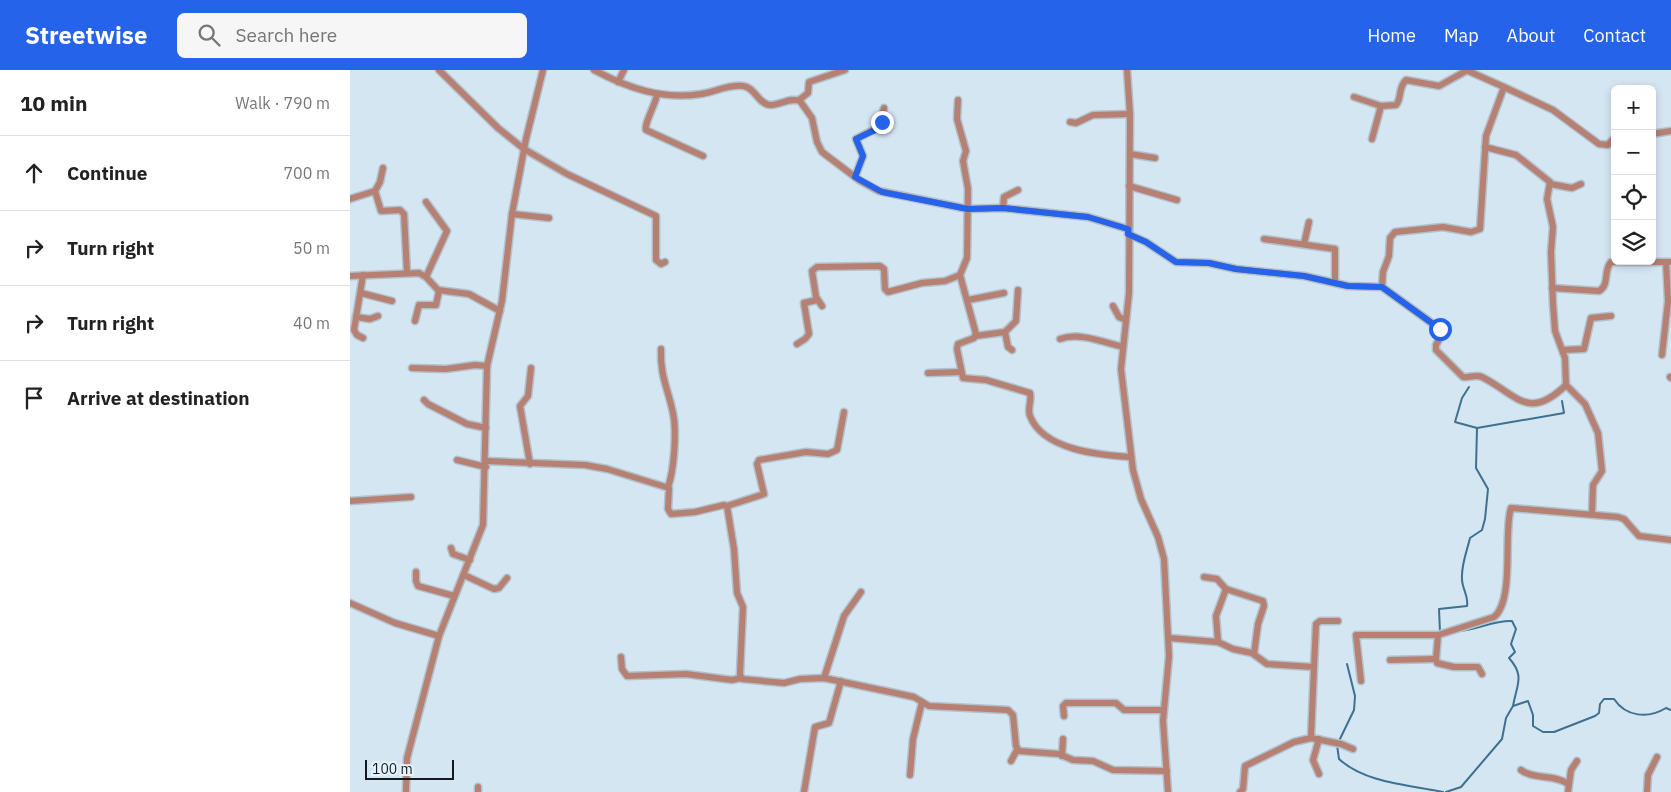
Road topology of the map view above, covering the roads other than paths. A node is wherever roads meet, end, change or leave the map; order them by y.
1 (439, 70) edge
2 (543, 70) edge
3 (594, 70) edge
4 (624, 70) edge
5 (845, 70) edge
6 (1127, 70) edge
7 (1466, 70) edge
8 (618, 82) junction
9 (1504, 87) junction
10 (657, 95) junction
11 (1354, 97) dead end
12 (799, 100) junction
13 (958, 100) dead end
14 (1381, 106) junction
15 (884, 108) dead end
16 (1130, 114) junction
17 (1070, 122) dead end
18 (1671, 131) edge
19 (1656, 133) edge
20 (1372, 139) dead end
21 (1611, 141) edge
22 (1485, 146) junction
23 (524, 149) junction
24 (1130, 154) junction
25 (703, 156) dead end
26 (1155, 158) dead end
27 (383, 168) dead end
28 (855, 177) junction
29 (1550, 184) junction
30 (1581, 184) dead end
31 (1129, 186) junction
32 (1018, 190) dead end
33 (375, 191) junction
34 (350, 198) edge
35 (1177, 200) dead end
36 (426, 202) dead end
37 (1003, 208) junction
38 (968, 209) junction
39 (512, 214) junction
40 (549, 218) dead end
41 (1309, 222) dead end
42 (1128, 231) junction
43 (1264, 239) dead end
44 (1304, 244) junction
45 (665, 262) dead end
46 (1668, 262) edge
47 (407, 273) junction
48 (363, 274) junction
49 (960, 275) junction
50 (350, 276) edge
51 (426, 277) junction
52 (1335, 282) junction
53 (1382, 287) junction
54 (1552, 288) junction
55 (1018, 290) dead end
56 (439, 291) junction
57 (1004, 292) dead end
58 (361, 293) junction
59 (817, 300) junction
60 (968, 300) junction
61 (392, 301) dead end
62 (822, 306) dead end
63 (1112, 306) dead end
64 (500, 311) junction
65 (378, 316) dead end
66 (1611, 316) dead end
67 (356, 317) junction
68 (1126, 320) junction
69 (415, 321) dead end
70 (1005, 332) junction
71 (975, 336) junction
72 (363, 338) dead end
73 (1060, 339) dead end
74 (797, 344) dead end
75 (1123, 347) junction
76 (661, 349) dead end
77 (1012, 350) dead end
78 (1563, 350) junction
79 (1662, 354) dead end
80 (487, 366) junction
81 (412, 368) dead end
82 (531, 368) dead end
83 (961, 372) junction
84 (928, 373) dead end
85 (1566, 385) junction
86 (424, 400) dead end
87 (844, 412) dead end
88 (486, 428) junction
89 (1130, 457) junction
90 (457, 460) dead end
91 (486, 464) junction
92 (530, 464) junction
93 (668, 487) junction
94 (411, 496) dead end
95 (350, 501) edge
96 (727, 506) junction
97 (1592, 514) junction
98 (1671, 540) edge
99 (451, 548) dead end
100 (470, 560) junction
101 (416, 572) dead end
102 (464, 575) junction
103 (1204, 577) dead end
104 (507, 578) dead end
105 (1226, 589) junction
106 (861, 592) dead end
107 (454, 596) junction
108 (350, 603) edge
109 (1338, 621) dead end
110 (1438, 635) junction
111 (439, 636) junction
112 (1169, 638) junction
113 (1218, 642) junction
114 (1254, 654) junction
115 (621, 657) dead end
116 (1436, 659) junction
117 (1390, 660) dead end
118 (1314, 667) junction
119 (1482, 674) dead end
120 (741, 678) junction
121 (824, 678) junction
122 (840, 681) junction
123 (1361, 681) dead end
124 (922, 702) junction
125 (1163, 710) junction
126 (1064, 716) dead end
127 (1063, 738) dead end
128 (1315, 738) junction
129 (1352, 749) dead end
130 (1017, 750) junction
131 (1062, 756) junction
132 (1656, 757) dead end
133 (1011, 761) dead end
134 (1577, 761) dead end
135 (1521, 770) dead end
136 (1167, 771) junction
137 (910, 774) dead end
138 (1319, 774) dead end
139 (1568, 784) junction
140 (406, 792) edge
141 (804, 792) edge
142 (1168, 792) edge
143 (1240, 792) edge
144 (1568, 792) edge
145 (1648, 792) edge

1 - 23 street
2 - 23 street
3 - 8 street
4 - 8 street
5 - 12 street
6 - 16 street
7 - 9 street
7 - 14 street
8 - 10 street
9 - 21 street
9 - 22 street
10 - 12 street
10 - 25 street
11 - 14 street
12 - 28 street
13 - 38 street
14 - 20 street
15 - 28 street
16 - 17 street
16 - 24 street
18 - 19 street
22 - 29 street
22 - 53 street
23 - 39 street
23 - 45 street
24 - 26 street
24 - 31 street
27 - 33 street
28 - 38 street
29 - 30 street
29 - 54 street
31 - 35 street
31 - 42 street
32 - 37 street
33 - 34 street
33 - 47 street
36 - 51 street
37 - 38 street
37 - 42 street
38 - 49 street
39 - 40 street
39 - 64 street
41 - 44 street
42 - 52 street
42 - 68 street
43 - 44 street
44 - 52 street
46 - 54 street
46 - 79 street
47 - 48 street
47 - 51 street
48 - 50 street
48 - 58 street
49 - 59 street
49 - 60 street
51 - 56 street
52 - 53 street
53 - 85 street
54 - 78 street
55 - 70 street
56 - 64 street
56 - 69 street
57 - 60 street
58 - 61 street
58 - 67 street
59 - 62 street
59 - 74 street
60 - 71 street
63 - 68 street
64 - 80 street
65 - 67 street
66 - 78 street
67 - 72 street
68 - 75 street
70 - 71 street
70 - 77 street
71 - 83 street
73 - 75 street
75 - 89 street
76 - 93 street
78 - 85 street
80 - 81 street
80 - 88 street
82 - 92 street
83 - 84 street
83 - 89 street
85 - 97 street
86 - 88 street
87 - 96 street
88 - 91 street
89 - 112 street
90 - 91 street
91 - 92 street
91 - 100 street
92 - 93 street
93 - 96 street
94 - 95 street
96 - 120 street
97 - 98 street
97 - 110 street
99 - 100 street
100 - 102 street
101 - 107 street
102 - 104 street
102 - 107 street
103 - 105 street
105 - 113 street
105 - 114 street
106 - 121 street
107 - 111 street
108 - 111 street
109 - 118 street
110 - 116 street
110 - 123 street
111 - 140 street
112 - 113 street
112 - 125 street
113 - 114 street
114 - 118 street
115 - 120 street
116 - 117 street
116 - 119 street
118 - 128 street
120 - 121 street
121 - 122 street
122 - 124 street
122 - 141 street
124 - 130 street
124 - 137 street
125 - 126 street
125 - 136 street
127 - 131 street
128 - 129 street
128 - 138 street
128 - 143 street
130 - 131 street
130 - 133 street
131 - 136 street
132 - 145 street
134 - 139 street
135 - 139 street
136 - 142 street
139 - 144 street

